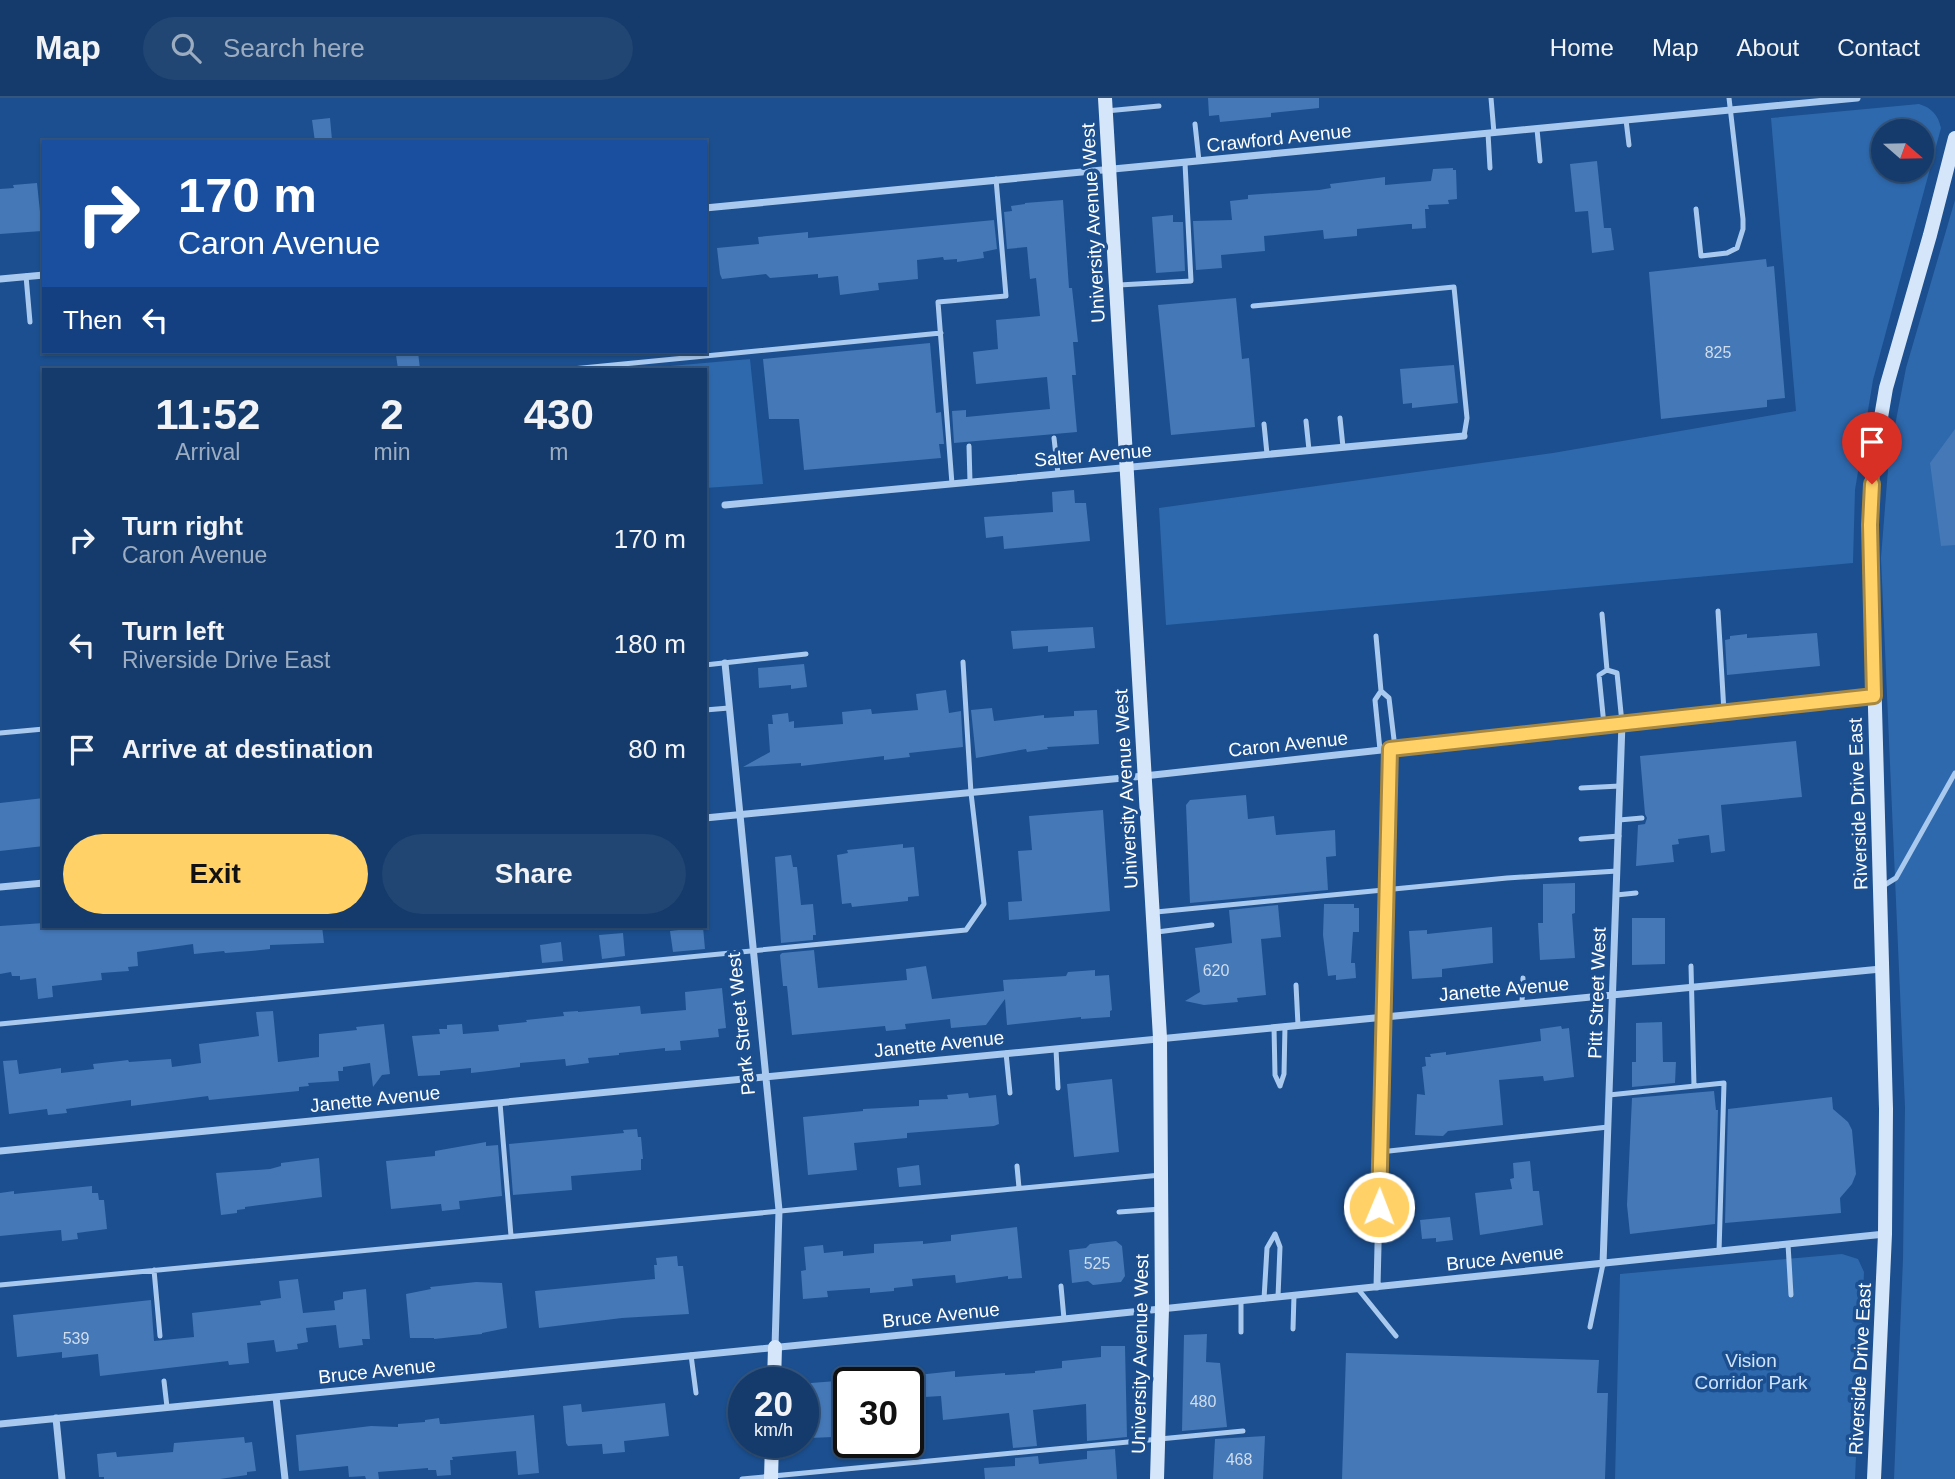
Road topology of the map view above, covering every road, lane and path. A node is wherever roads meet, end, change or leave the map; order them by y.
1 (1491, 98) edge
2 (1729, 98) edge
3 (1854, 98) edge
4 (1106, 105) edge
5 (1159, 106) dead end
6 (1731, 110) junction
7 (1626, 120) junction
8 (1195, 124) dead end
9 (1537, 128) junction
10 (1491, 133) junction
11 (1955, 138) edge
12 (1629, 145) dead end
13 (1199, 161) junction
14 (1540, 161) dead end
15 (1185, 163) junction
16 (1490, 168) dead end
17 (1110, 169) junction
18 (996, 179) junction
19 (707, 208) edge
20 (1696, 209) dead end
21 (42, 275) edge
22 (26, 276) junction
23 (0, 279) edge
24 (1116, 285) junction
25 (1253, 306) dead end
26 (30, 322) dead end
27 (940, 333) junction
28 (582, 368) edge
29 (1340, 418) dead end
30 (1306, 421) dead end
31 (1264, 424) dead end
32 (1464, 436) joint
33 (1054, 438) dead end
34 (968, 446) dead end
35 (1343, 447) junction
36 (1309, 450) junction
37 (1267, 454) junction
38 (1126, 468) junction
39 (1058, 474) junction
40 (970, 482) junction
41 (952, 484) junction
42 (726, 505) dead end
43 (1718, 611) dead end
44 (1602, 614) dead end
45 (1376, 636) dead end
46 (806, 654) dead end
47 (963, 662) dead end
48 (725, 663) junction
49 (707, 665) edge
50 (1607, 670) junction
51 (1381, 691) junction
52 (1874, 696) junction
53 (729, 708) junction
54 (707, 710) edge
55 (1724, 712) junction
56 (1622, 723) junction
57 (1604, 725) junction
58 (42, 729) edge
59 (0, 733) edge
60 (1393, 749) junction
61 (1380, 750) junction
62 (1955, 774) edge
63 (1144, 776) junction
64 (1620, 786) junction
65 (1581, 788) dead end
66 (971, 793) junction
67 (740, 815) junction
68 (707, 818) edge
69 (1643, 818) dead end
70 (1619, 820) junction
71 (1619, 836) junction
72 (1581, 839) dead end
73 (1617, 871) junction
74 (42, 883) edge
75 (0, 887) edge
76 (1881, 888) junction
77 (1387, 890) junction
78 (1636, 893) dead end
79 (1616, 895) junction
80 (1153, 912) junction
81 (1212, 925) dead end
82 (1154, 932) junction
83 (753, 951) junction
84 (1691, 966) dead end
85 (1881, 969) junction
86 (1523, 978) dead end
87 (1296, 985) dead end
88 (1691, 988) junction
89 (1613, 995) junction
90 (1522, 1003) junction
91 (1383, 1017) junction
92 (0, 1024) edge
93 (1298, 1025) junction
94 (1285, 1026) junction
95 (1274, 1027) junction
96 (1160, 1038) junction
97 (1056, 1048) junction
98 (1006, 1053) junction
99 (766, 1077) junction
100 (1693, 1086) junction
101 (1058, 1088) dead end
102 (1010, 1093) dead end
103 (1609, 1095) junction
104 (500, 1103) junction
105 (1608, 1127) junction
106 (0, 1151) edge
107 (1380, 1152) junction
108 (1017, 1166) dead end
109 (1161, 1174) junction
110 (1019, 1188) junction
111 (1161, 1209) junction
112 (779, 1210) junction
113 (1119, 1212) dead end
114 (1885, 1234) junction
115 (511, 1236) junction
116 (1788, 1244) junction
117 (1719, 1252) junction
118 (1603, 1264) junction
119 (154, 1270) junction
120 (0, 1285) edge
121 (1061, 1286) dead end
122 (1377, 1287) junction
123 (1358, 1289) junction
124 (1294, 1295) junction
125 (1791, 1295) dead end
126 (1278, 1297) junction
127 (1264, 1298) junction
128 (1241, 1301) junction
129 (1162, 1309) junction
130 (1064, 1319) junction
131 (1590, 1327) dead end
132 (1293, 1329) dead end
133 (1241, 1332) dead end
134 (160, 1336) dead end
135 (1395, 1336) dead end
136 (775, 1347) junction
137 (691, 1355) junction
138 (774, 1367) edge
139 (164, 1381) dead end
140 (696, 1393) dead end
141 (276, 1397) junction
142 (167, 1407) junction
143 (56, 1419) junction
144 (0, 1424) edge
145 (1243, 1431) dead end
146 (1158, 1438) junction
147 (772, 1458) edge
148 (771, 1478) edge
149 (62, 1479) edge
150 (285, 1479) edge
151 (742, 1479) edge
152 (1157, 1479) edge
153 (1874, 1479) edge

1 - 10 lane
2 - 6 lane
3 - 6 street, Crawford Avenue
4 - 5 lane
4 - 17 main road, University Avenue West
6 - 7 street, Crawford Avenue
6 - 20 lane
7 - 9 street, Crawford Avenue
7 - 12 lane
8 - 13 lane
9 - 10 street, Crawford Avenue
9 - 14 lane
10 - 13 street, Crawford Avenue
10 - 16 lane
11 - 52 main road, Riverside Drive East
13 - 15 street, Crawford Avenue
15 - 17 street, Crawford Avenue
15 - 24 lane
17 - 18 street, Crawford Avenue
17 - 24 main road, University Avenue West
18 - 19 street, Crawford Avenue
18 - 27 lane
21 - 22 street
22 - 23 street
22 - 26 lane
24 - 38 main road, University Avenue West
25 - 32 lane
27 - 28 lane
27 - 41 lane
29 - 35 lane
30 - 36 lane
31 - 37 lane
32 - 35 street, Salter Avenue
33 - 39 lane
34 - 40 lane
35 - 36 street, Salter Avenue
36 - 37 street, Salter Avenue
37 - 38 street, Salter Avenue
38 - 39 street, Salter Avenue
38 - 63 main road, University Avenue West
39 - 40 street, Salter Avenue
40 - 41 street, Salter Avenue
41 - 42 street, Salter Avenue
43 - 55 lane
44 - 50 lane
45 - 51 lane
46 - 48 lane
47 - 66 lane
48 - 49 lane
48 - 53 street, Park Street West
50 - 56 lane
50 - 57 lane
51 - 60 lane
51 - 61 lane
52 - 55 street, Caron Avenue
52 - 76 main road, Riverside Drive East
53 - 54 lane
53 - 67 street, Park Street West
55 - 56 street, Caron Avenue
56 - 57 street, Caron Avenue
56 - 64 street, Pitt Street West
57 - 60 street, Caron Avenue
58 - 59 lane
60 - 61 street, Caron Avenue
60 - 77 street
61 - 63 street, Caron Avenue
62 - 76 lane
63 - 66 street, Caron Avenue
63 - 80 main road, University Avenue West
64 - 65 lane
64 - 70 street, Pitt Street West
66 - 67 street, Caron Avenue
66 - 83 lane
67 - 68 street, Caron Avenue
67 - 83 street, Park Street West
69 - 70 lane
70 - 71 street, Pitt Street West
71 - 72 lane
71 - 73 street, Pitt Street West
73 - 77 lane
73 - 79 street, Pitt Street West
74 - 75 street
76 - 85 main road, Riverside Drive East
77 - 80 lane
77 - 91 street
78 - 79 lane
79 - 89 street, Pitt Street West
80 - 82 main road, University Avenue West
81 - 82 lane
82 - 96 main road, University Avenue West
83 - 92 lane
83 - 99 street, Park Street West
84 - 88 lane
85 - 88 street, Janette Avenue
85 - 114 main road, Riverside Drive East
86 - 90 lane
87 - 93 lane
88 - 89 street, Janette Avenue
88 - 100 lane
89 - 90 street, Janette Avenue
89 - 103 street, Pitt Street West
90 - 91 street, Janette Avenue
91 - 93 street, Janette Avenue
91 - 107 street
93 - 94 street, Janette Avenue
94 - 95 street, Janette Avenue
94 - 95 lane
95 - 96 street, Janette Avenue
96 - 97 street, Janette Avenue
96 - 109 main road, University Avenue West
97 - 98 street, Janette Avenue
97 - 101 lane
98 - 99 street, Janette Avenue
98 - 102 lane
99 - 104 street, Janette Avenue
99 - 112 street, Park Street West
100 - 103 lane
100 - 117 lane
103 - 105 street, Pitt Street West
104 - 106 street, Janette Avenue
104 - 115 lane
105 - 107 lane
105 - 118 street, Pitt Street West
107 - 122 street
108 - 110 lane
109 - 110 lane
109 - 111 main road, University Avenue West
110 - 112 lane
111 - 113 lane
111 - 129 main road, University Avenue West
112 - 115 lane
112 - 136 street, Park Street West
114 - 116 street, Bruce Avenue
114 - 153 main road, Riverside Drive East
115 - 119 lane
116 - 117 street, Bruce Avenue
116 - 125 lane
117 - 118 street, Bruce Avenue
118 - 122 street, Bruce Avenue
118 - 131 lane
119 - 120 lane
119 - 134 lane
121 - 130 lane
122 - 123 street, Bruce Avenue
123 - 124 street, Bruce Avenue
123 - 135 lane
124 - 126 street, Bruce Avenue
124 - 132 lane
126 - 127 street, Bruce Avenue
126 - 127 lane
127 - 128 street, Bruce Avenue
128 - 129 street, Bruce Avenue
128 - 133 lane
129 - 130 street, Bruce Avenue
129 - 146 main road, University Avenue West
130 - 136 street, Bruce Avenue
136 - 137 street, Bruce Avenue
136 - 138 main road, Park Street West
137 - 140 lane
137 - 141 street, Bruce Avenue
139 - 142 lane
141 - 142 street, Bruce Avenue
141 - 150 street
142 - 143 street, Bruce Avenue
143 - 144 street, Bruce Avenue
143 - 149 street
145 - 146 lane
146 - 148 lane
146 - 152 main road, University Avenue West
147 - 148 main road
148 - 151 lane

